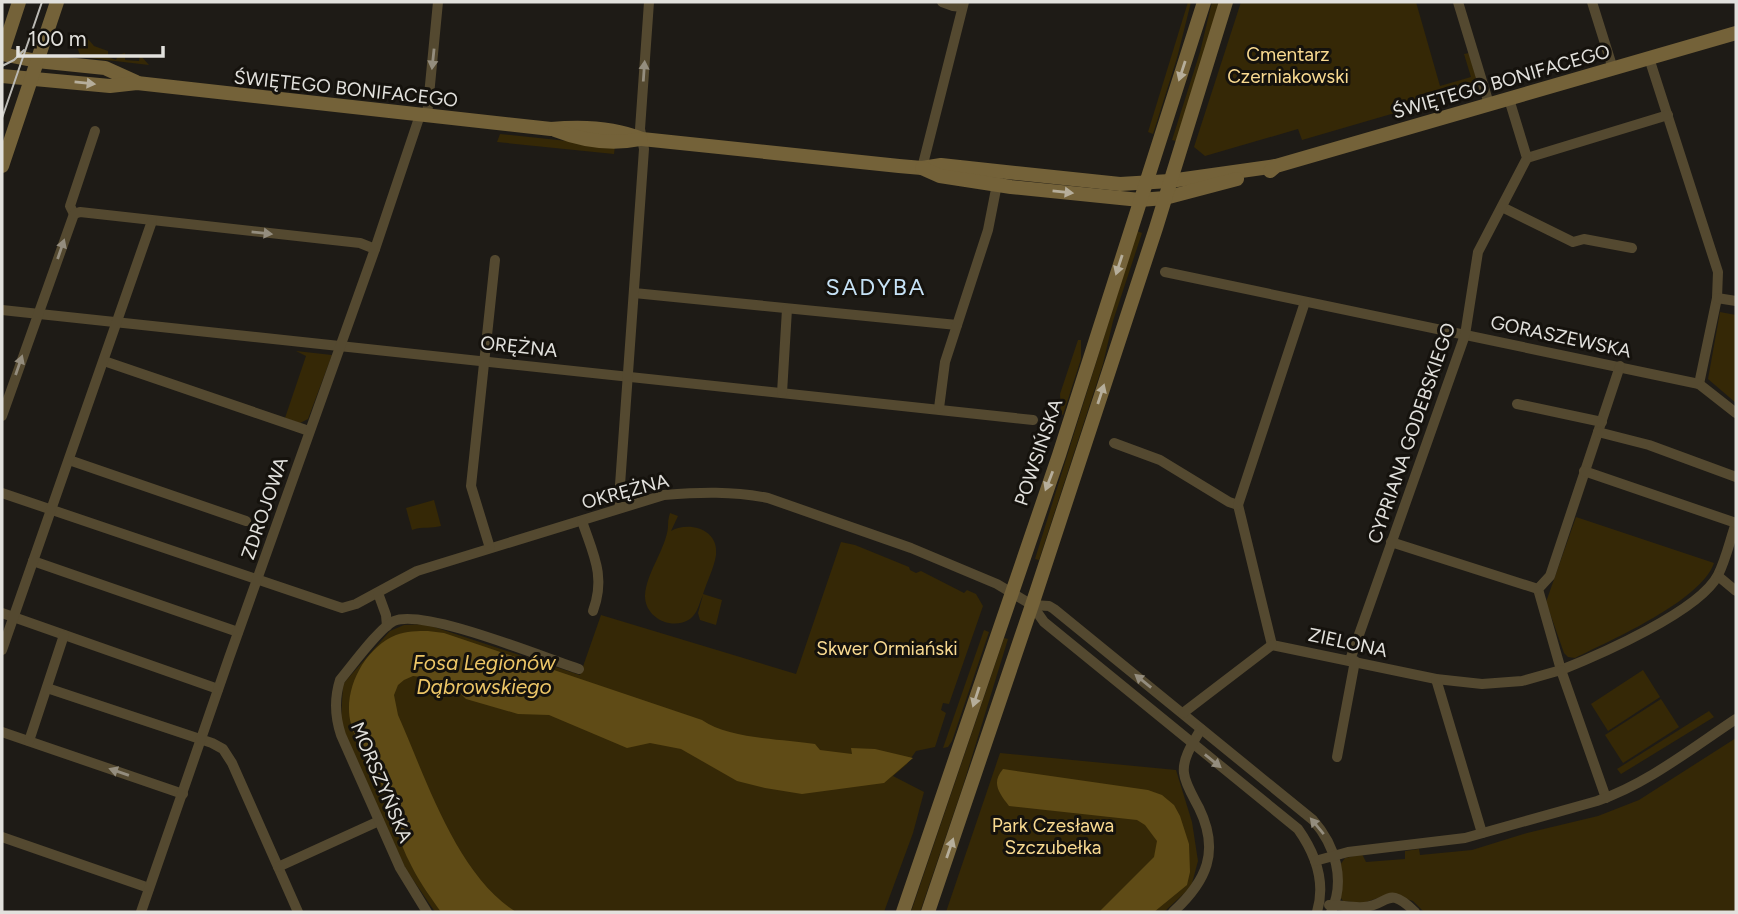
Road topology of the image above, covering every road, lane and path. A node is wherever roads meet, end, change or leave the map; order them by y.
1 (19, 2) edge
2 (57, 2) edge
3 (438, 2) edge
4 (649, 2) edge
5 (942, 2) edge
6 (1204, 2) edge
7 (1226, 2) edge
8 (1458, 2) edge
9 (1596, 3) edge
10 (963, 4) edge
11 (1736, 33) edge
12 (2, 54) edge
13 (1649, 58) junction
14 (37, 61) junction
15 (1612, 69) junction
16 (2, 76) edge
17 (32, 78) junction
18 (137, 83) junction
19 (1509, 99) junction
20 (1489, 104) junction
21 (424, 115) junction
22 (1668, 115) junction
23 (95, 131) dead end
24 (642, 139) junction
25 (1527, 158) junction
26 (2, 166) edge
27 (1276, 166) junction
28 (922, 168) junction
29 (1000, 178) junction
30 (1170, 181) junction
31 (1145, 183) junction
32 (1165, 198) junction
33 (1140, 200) junction
34 (1502, 208) junction
35 (74, 214) junction
36 (152, 221) junction
37 (1632, 248) dead end
38 (375, 249) junction
39 (495, 260) dead end
40 (1165, 272) dead end
41 (634, 293) junction
42 (1717, 298) junction
43 (1736, 301) edge
44 (1305, 302) junction
45 (788, 309) junction
46 (2, 310) edge
47 (39, 314) junction
48 (115, 321) junction
49 (957, 325) junction
50 (1465, 335) junction
51 (341, 346) junction
52 (483, 360) junction
53 (104, 361) junction
54 (1619, 366) junction
55 (628, 376) junction
56 (1699, 384) junction
57 (782, 393) junction
58 (1517, 404) dead end
59 (939, 408) junction
60 (1736, 413) edge
61 (2, 416) edge
62 (1033, 420) dead end
63 (1600, 427) junction
64 (309, 431) junction
65 (1114, 443) dead end
66 (69, 460) junction
67 (1584, 471) junction
68 (1736, 477) edge
69 (2, 493) edge
70 (1238, 505) junction
71 (620, 508) junction
72 (51, 510) junction
73 (246, 521) dead end
74 (582, 521) junction
75 (1736, 523) edge
76 (1391, 542) junction
77 (490, 548) junction
78 (33, 561) junction
79 (1718, 576) junction
80 (257, 580) junction
81 (1538, 589) junction
82 (1012, 591) junction
83 (1736, 591) edge
84 (378, 593) junction
85 (1032, 605) junction
86 (593, 611) dead end
87 (2, 613) edge
88 (13, 618) junction
89 (387, 626) junction
90 (238, 632) junction
91 (64, 635) junction
92 (1272, 645) junction
93 (2, 650) edge
94 (1352, 661) junction
95 (579, 669) dead end
96 (1562, 670) junction
97 (1436, 679) junction
98 (47, 688) junction
99 (218, 689) junction
100 (1182, 713) junction
101 (1736, 719) edge
102 (1201, 729) junction
103 (2, 732) edge
104 (201, 740) junction
105 (29, 741) junction
106 (1193, 745) junction
107 (1337, 757) dead end
108 (183, 794) junction
109 (1606, 798) junction
110 (379, 821) junction
111 (1482, 833) junction
112 (2, 837) edge
113 (1335, 855) junction
114 (1315, 861) junction
115 (278, 867) junction
116 (149, 888) junction
117 (1318, 909) edge
118 (1332, 909) edge
119 (141, 912) edge
120 (298, 912) edge
121 (427, 912) edge
122 (903, 912) edge
123 (928, 912) edge
124 (1173, 912) edge
125 (1415, 912) edge

1 - 12 street
2 - 14 street
3 -> 21 street, ZDROJOWA
24 -> 4 street
5 - 10 street
6 -> 31 street, POWSIŃSKA
7 - 30 street
8 - 20 street
9 - 15 street
10 - 28 street
11 - 13 street, ŚWIĘTEGO BONIFACEGO
12 - 14 street, ŚWIĘTEGO BONIFACEGO
13 - 15 street, ŚWIĘTEGO BONIFACEGO
13 - 22 street
14 - 17 street
14 - 18 street, ŚWIĘTEGO BONIFACEGO
15 - 19 street, ŚWIĘTEGO BONIFACEGO
16 - 17 street, ŚWIĘTEGO BONIFACEGO
17 -> 18 street, ŚWIĘTEGO BONIFACEGO
17 - 26 street
18 - 21 street, ŚWIĘTEGO BONIFACEGO
19 - 20 street, ŚWIĘTEGO BONIFACEGO
19 - 25 street
20 - 27 street, ŚWIĘTEGO BONIFACEGO
21 - 24 street, ŚWIĘTEGO BONIFACEGO
21 - 38 street, ZDROJOWA
22 - 25 street
22 - 42 street
23 - 35 street
24 - 28 street, ŚWIĘTEGO BONIFACEGO
24 - 41 street
25 - 34 street, CYPRIANA GODEBSKIEGO
27 - 30 street, ŚWIĘTEGO BONIFACEGO
27 - 32 street, ŚWIĘTEGO BONIFACEGO
28 - 29 street, ŚWIĘTEGO BONIFACEGO
29 - 31 street, ŚWIĘTEGO BONIFACEGO
29 -> 33 street, ŚWIĘTEGO BONIFACEGO
29 - 49 street
30 - 31 street, ŚWIĘTEGO BONIFACEGO
30 - 32 street
31 - 33 street, POWSIŃSKA
32 - 33 street, ŚWIĘTEGO BONIFACEGO
85 -> 32 street
33 -> 82 street, POWSIŃSKA
34 - 37 street
34 - 50 street, CYPRIANA GODEBSKIEGO
35 - 36 street
47 -> 35 street
36 -> 38 street
36 - 48 street
38 - 51 street, ZDROJOWA
39 - 52 street
40 - 44 street, GORASZEWSKA
41 - 45 street
41 - 55 street
42 - 43 street
42 - 56 street
44 - 50 street, GORASZEWSKA
44 - 70 street
45 - 49 street
45 - 57 street
46 - 47 street, ORĘŻNA
47 - 48 street, ORĘŻNA
61 -> 47 street
48 - 51 street, ORĘŻNA
48 - 53 street
49 - 59 street
50 - 54 street, GORASZEWSKA
50 - 76 street, CYPRIANA GODEBSKIEGO
51 - 52 street, ORĘŻNA
51 - 64 street, ZDROJOWA
52 - 55 street, ORĘŻNA
52 - 77 street
53 - 64 street
53 - 66 street
54 - 56 street, GORASZEWSKA
54 - 63 street
55 - 57 street, ORĘŻNA
55 - 71 street
56 - 60 street, GORASZEWSKA
57 - 59 street, ORĘŻNA
58 - 63 street
59 - 62 street, ORĘŻNA
63 - 67 street
63 - 68 street
64 - 80 street, ZDROJOWA
65 - 70 street
66 - 72 street
66 - 73 street
67 - 75 street
67 - 81 street
69 - 72 street, OKRĘŻNA
70 - 92 street
71 - 74 street, OKRĘŻNA
71 - 82 street, OKRĘŻNA
72 - 78 street
72 - 80 street, OKRĘŻNA
74 - 77 street, OKRĘŻNA
74 - 86 street
75 - 79 street
76 - 81 street
76 - 94 street, CYPRIANA GODEBSKIEGO
77 - 84 street, OKRĘŻNA
78 - 88 street
78 - 90 street
79 - 83 street
79 - 96 street, ZIELONA
80 - 84 street, OKRĘŻNA
80 - 90 street, ZDROJOWA
81 - 96 street
82 - 85 street, OKRĘŻNA
82 -> 122 street, POWSIŃSKA
84 - 89 street
100 -> 85 street, OKRĘŻNA
85 - 106 street, OKRĘŻNA
123 -> 85 street
87 - 88 street
88 - 91 street
88 - 93 street
89 - 95 street
89 - 110 street, MORSZYŃSKA
90 - 99 street, ZDROJOWA
91 - 98 street
91 - 99 street
92 - 94 street, ZIELONA
92 - 100 street
94 - 97 street, ZIELONA
94 - 107 street, CYPRIANA GODEBSKIEGO
96 - 97 street, ZIELONA
96 - 109 street
97 - 111 street
98 - 104 street
98 - 105 street
99 - 104 street, ZDROJOWA
100 - 102 street, OKRĘŻNA
101 - 109 street
102 - 106 street
113 -> 102 street, OKRĘŻNA
103 - 105 street
104 - 108 street, ZDROJOWA
104 - 115 street
108 -> 105 street
106 -> 114 street, OKRĘŻNA
106 - 124 street
108 - 116 street, ZDROJOWA
109 - 111 street
110 - 115 street
110 - 121 street, MORSZYŃSKA
111 - 113 street
112 - 116 street
113 - 114 street
113 - 118 street, OKRĘŻNA
114 - 117 street, OKRĘŻNA
115 - 120 street
116 - 119 street, ZDROJOWA
117 - 118 street
118 - 125 street

